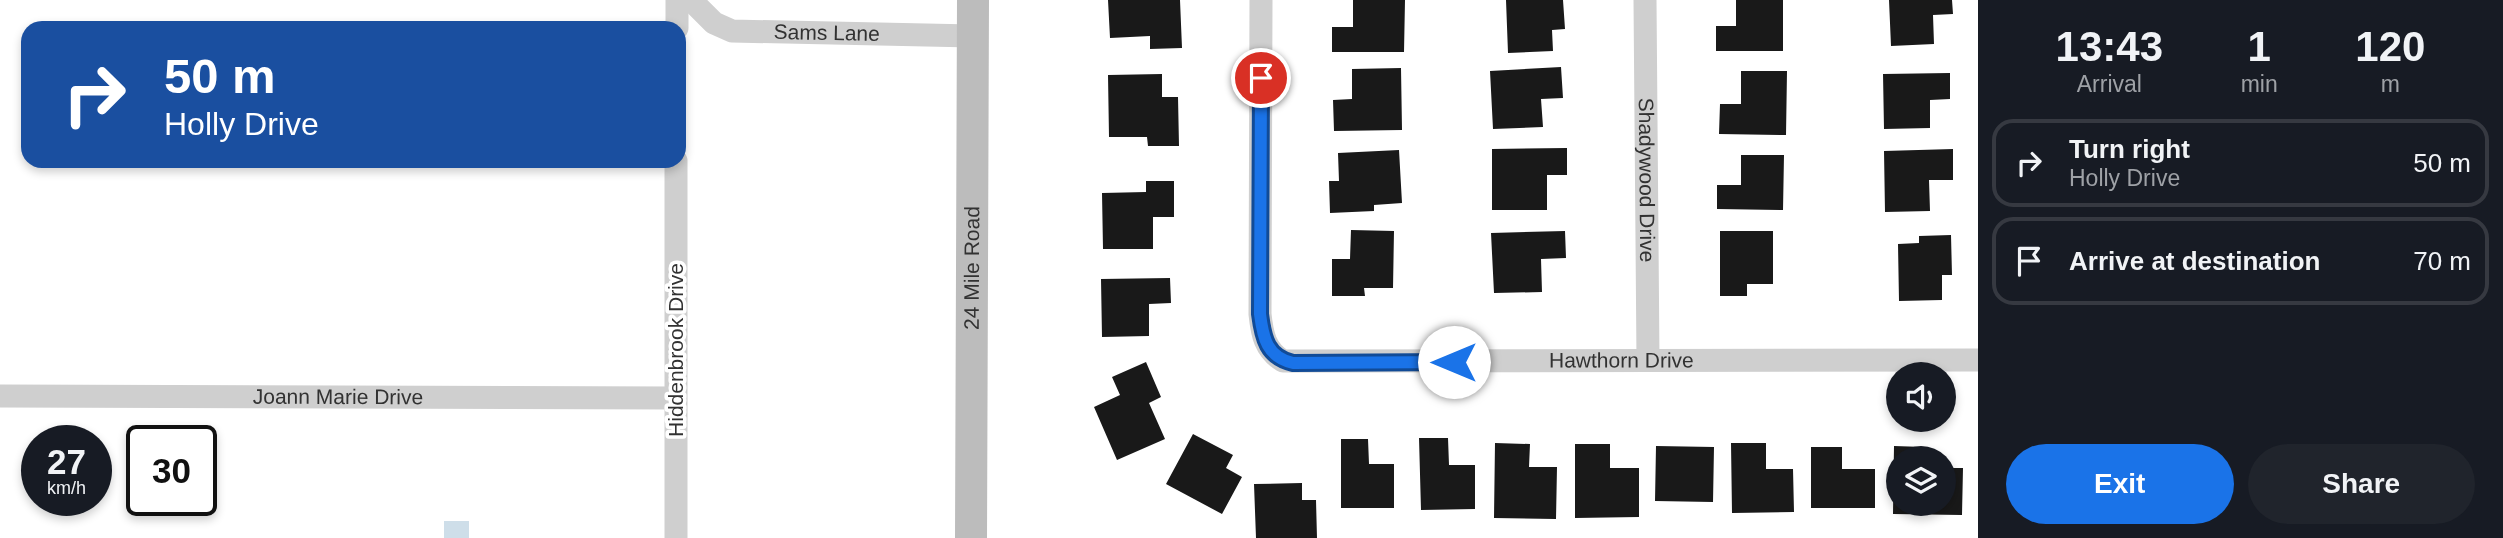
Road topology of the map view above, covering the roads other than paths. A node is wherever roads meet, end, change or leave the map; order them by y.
1 (677, 0) edge
2 (691, 0) edge
3 (973, 0) edge
4 (1261, 0) edge
5 (1645, 0) edge
6 (677, 21) edge
7 (973, 36) junction
8 (676, 168) edge
9 (1648, 360) junction
10 (1978, 360) edge
11 (0, 396) edge
12 (675, 398) junction
13 (676, 538) edge
14 (971, 538) edge

1 - 6 street
2 - 7 street, Sams Lane
3 - 7 street, 24 Mile Road
4 - 9 street, Hawthorn Drive
5 - 9 street, Shadywood Drive
7 - 14 street, 24 Mile Road
8 - 12 street, Hiddenbrook Drive
9 - 10 street, Hawthorn Drive
11 - 12 street, Joann Marie Drive
12 - 13 street, Hiddenbrook Drive

